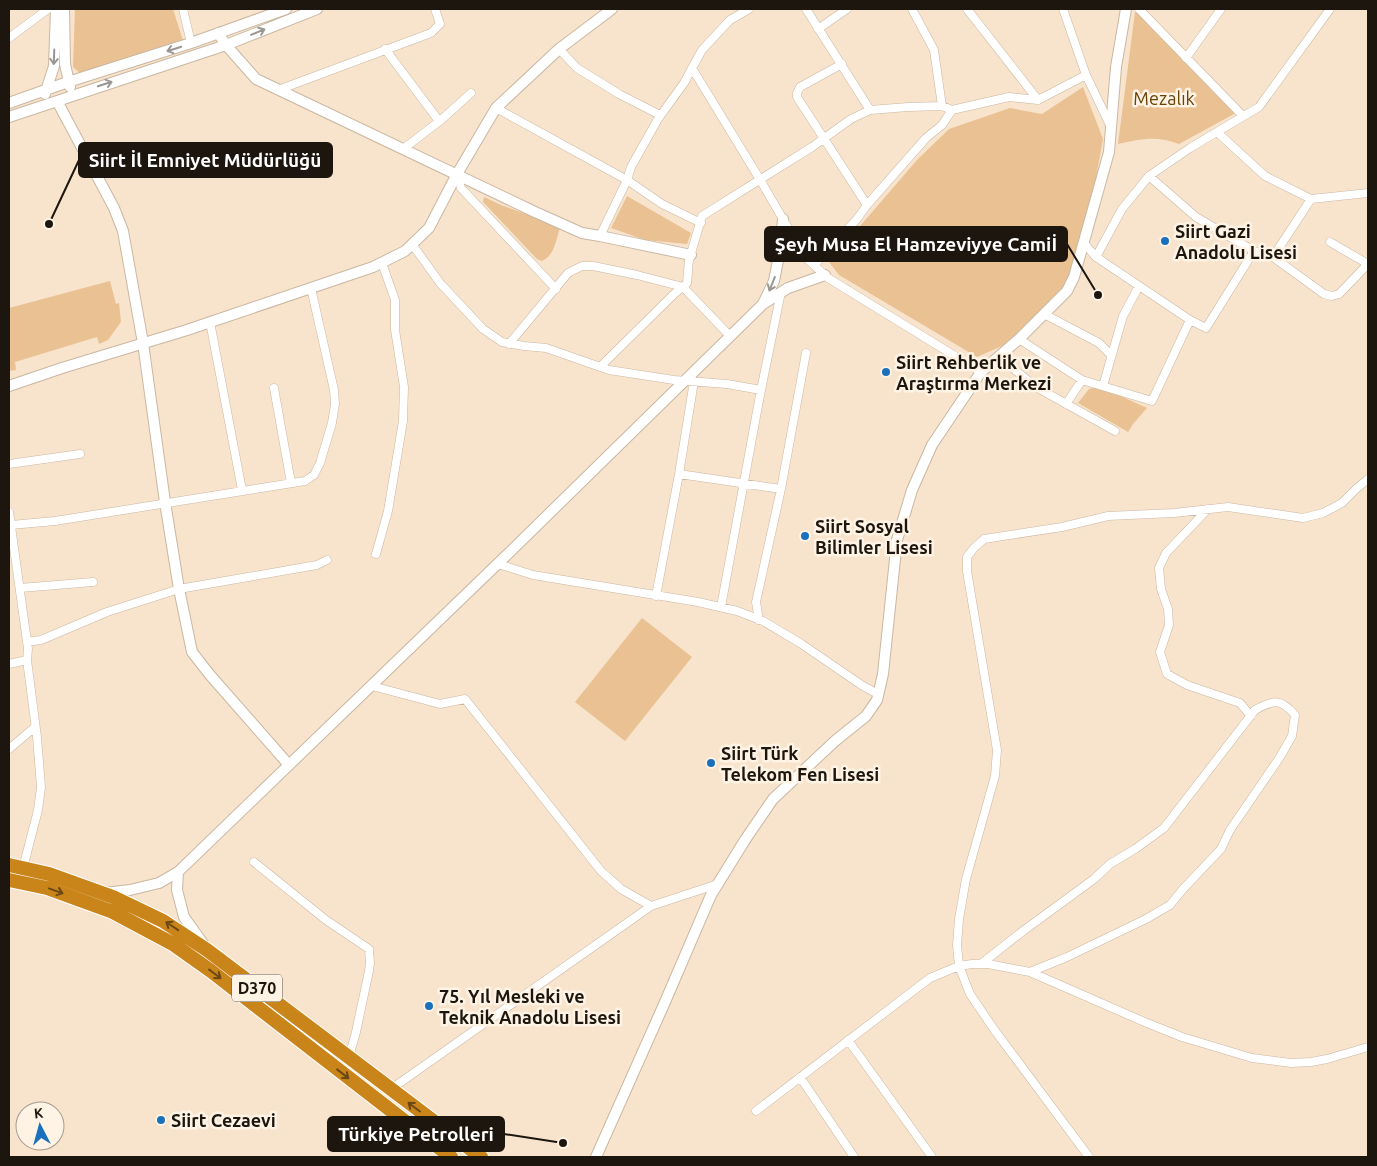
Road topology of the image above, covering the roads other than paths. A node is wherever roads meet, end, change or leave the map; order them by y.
1 (48, 9) edge
2 (56, 9) edge
3 (64, 9) edge
4 (183, 9) edge
5 (286, 9) edge
6 (317, 9) edge
7 (435, 9) edge
8 (612, 9) edge
9 (749, 9) edge
10 (806, 9) edge
11 (847, 9) edge
12 (912, 9) edge
13 (967, 9) edge
14 (1063, 9) edge
15 (1126, 9) edge
16 (1139, 9) edge
17 (1221, 9) edge
18 (1330, 9) edge
19 (818, 29) junction
20 (218, 33) junction
21 (9, 38) edge
22 (191, 43) junction
23 (226, 45) junction
24 (559, 48) junction
25 (385, 49) junction
26 (1186, 58) junction
27 (842, 64) junction
28 (692, 68) junction
29 (1086, 75) junction
30 (68, 82) junction
31 (46, 89) junction
32 (278, 90) junction
33 (471, 94) dead end
34 (72, 95) junction
35 (1038, 100) junction
36 (57, 101) junction
37 (9, 103) edge
38 (42, 105) junction
39 (942, 106) junction
40 (496, 108) junction
41 (870, 110) junction
42 (952, 110) junction
43 (660, 115) junction
44 (1243, 116) junction
45 (9, 117) edge
46 (439, 121) junction
47 (1111, 127) junction
48 (1217, 132) junction
49 (824, 138) junction
50 (403, 149) junction
51 (457, 174) junction
52 (1149, 176) junction
53 (760, 179) junction
54 (627, 180) junction
55 (1368, 193) edge
56 (1311, 199) junction
57 (867, 205) junction
58 (783, 219) junction
59 (700, 223) junction
60 (600, 236) junction
61 (1330, 242) dead end
62 (1084, 243) junction
63 (412, 244) junction
64 (1254, 251) junction
65 (691, 255) junction
66 (1096, 257) junction
67 (1273, 257) junction
68 (382, 263) junction
69 (1368, 264) edge
70 (814, 265) junction
71 (825, 275) junction
72 (683, 286) junction
73 (1139, 286) junction
74 (311, 288) junction
75 (556, 289) junction
76 (781, 292) junction
77 (763, 304) junction
78 (1044, 314) junction
79 (1190, 320) junction
80 (210, 322) junction
81 (730, 336) junction
82 (1019, 339) junction
83 (143, 343) junction
84 (509, 344) junction
85 (806, 353) dead end
86 (1111, 355) junction
87 (998, 357) junction
88 (600, 367) junction
89 (981, 372) junction
90 (1082, 380) junction
91 (689, 381) junction
92 (9, 386) edge
93 (1103, 386) junction
94 (274, 388) dead end
95 (760, 390) junction
96 (1066, 404) junction
97 (1115, 431) dead end
98 (80, 454) dead end
99 (9, 464) edge
100 (679, 474) junction
101 (1368, 479) edge
102 (291, 482) junction
103 (743, 484) junction
104 (781, 489) junction
105 (242, 490) junction
106 (165, 502) junction
107 (1208, 509) junction
108 (9, 512) edge
109 (11, 525) junction
110 (376, 554) dead end
111 (327, 560) dead end
112 (498, 564) junction
113 (93, 582) dead end
114 (20, 588) junction
115 (179, 589) junction
116 (656, 596) junction
117 (721, 607) junction
118 (759, 620) junction
119 (27, 642) junction
120 (27, 660) junction
121 (9, 664) edge
122 (372, 686) junction
123 (878, 694) junction
124 (1251, 716) junction
125 (35, 726) junction
126 (9, 749) edge
127 (289, 766) junction
128 (254, 862) dead end
129 (9, 865) edge
130 (23, 868) junction
131 (178, 872) junction
132 (9, 880) edge
133 (718, 884) junction
134 (101, 893) junction
135 (651, 906) junction
136 (207, 950) junction
137 (980, 964) junction
138 (958, 966) junction
139 (1030, 972) junction
140 (848, 1040) junction
141 (1368, 1047) edge
142 (349, 1057) junction
143 (800, 1077) junction
144 (391, 1089) junction
145 (756, 1111) dead end
146 (451, 1157) edge
147 (481, 1157) edge
148 (596, 1157) edge
149 (854, 1157) edge
150 (932, 1157) edge
151 (1089, 1157) edge

1 - 21 street
2 -> 31 street
3 - 30 street
4 - 22 street
5 - 20 street
23 -> 6 street
7 - 25 street
8 - 24 street
9 - 28 street
10 - 19 street
11 - 19 street
12 - 39 street
13 - 35 street
14 - 29 street
15 - 47 street
16 - 26 street
17 - 26 street
18 - 44 street
19 - 27 street
20 - 22 street
20 - 23 street
22 -> 30 street
23 - 32 street
34 -> 23 street
24 - 40 street
24 - 43 street
25 - 32 street
25 - 46 street
26 - 44 street
27 - 41 street
27 - 49 street
28 - 43 street
28 - 53 street
29 - 35 street
29 - 47 street
30 - 31 street
30 - 34 street
31 - 37 street
31 - 38 street
32 - 50 street
33 - 46 street
34 - 36 street
35 - 42 street
36 - 38 street
36 - 83 street
38 - 45 street
39 - 41 street
39 - 42 street
40 - 51 street
40 - 54 street
41 - 49 street
42 - 57 street
43 - 54 street
44 - 48 street
46 - 50 street
47 - 62 street
48 - 52 street
48 - 56 street
49 - 53 street
49 - 57 street
50 - 51 street
51 - 60 street
51 - 63 street
51 - 75 street
52 - 64 street
52 - 66 street
53 - 58 street
53 - 59 street
54 - 59 street
54 - 60 street
55 - 56 street
56 - 67 street
57 - 70 street
58 - 70 street
58 -> 77 street
59 - 65 street
60 - 65 street
61 - 69 street
62 - 66 street
62 - 78 street
63 - 68 street
63 - 84 street
64 - 67 street
64 - 79 street
65 - 72 street
66 - 73 street
67 - 69 street
68 - 74 street
68 - 110 street
70 - 71 street
71 - 76 street
71 - 89 street
72 - 75 street
72 - 81 street
72 - 88 street
73 - 79 street
73 - 86 street
74 - 80 street
74 - 102 street
75 - 84 street
76 - 77 street
76 - 95 street
77 - 81 street
78 - 82 street
78 - 86 street
79 - 93 street
80 - 83 street
80 - 105 street
81 - 91 street
82 - 87 street
82 - 90 street
83 - 92 street
83 - 106 street
84 - 88 street
85 - 104 street
86 - 93 street
87 - 89 street
87 - 96 street
88 - 91 street
89 - 123 street
90 - 93 street
90 - 96 street
91 - 95 street
91 - 100 street
91 - 112 street
94 - 102 street
95 - 103 street
96 - 97 street
98 - 99 street
100 - 103 street
100 - 116 street
101 - 107 street
102 - 105 street
103 - 104 street
103 - 117 street
104 - 118 street
105 - 106 street
106 - 109 street
106 - 115 street
107 - 124 street
107 - 138 street
108 - 109 street
109 - 114 street
111 - 115 street
112 - 116 street
112 - 122 street
113 - 114 street
114 - 119 street
115 - 119 street
115 - 127 street
116 - 117 street
117 - 118 street
118 - 123 street
119 - 120 street
120 - 121 street
120 - 125 street
122 - 127 street
122 - 135 street
123 - 133 street
124 - 137 street
124 - 139 street
125 - 126 street
125 - 130 street
127 - 131 street
128 - 142 street
129 - 130 highway, D370
130 - 134 highway, D370
131 - 134 street
131 - 136 street
132 -> 146 highway, D370
133 - 135 street
133 - 148 street
136 -> 134 highway, D370
135 - 144 street
136 - 142 highway, D370
137 - 138 street
137 - 139 street
138 - 140 street
138 - 151 street
139 - 141 street
140 - 143 street
140 - 150 street
142 - 144 highway, D370
143 - 145 street
143 - 149 street
147 -> 144 highway, D370

